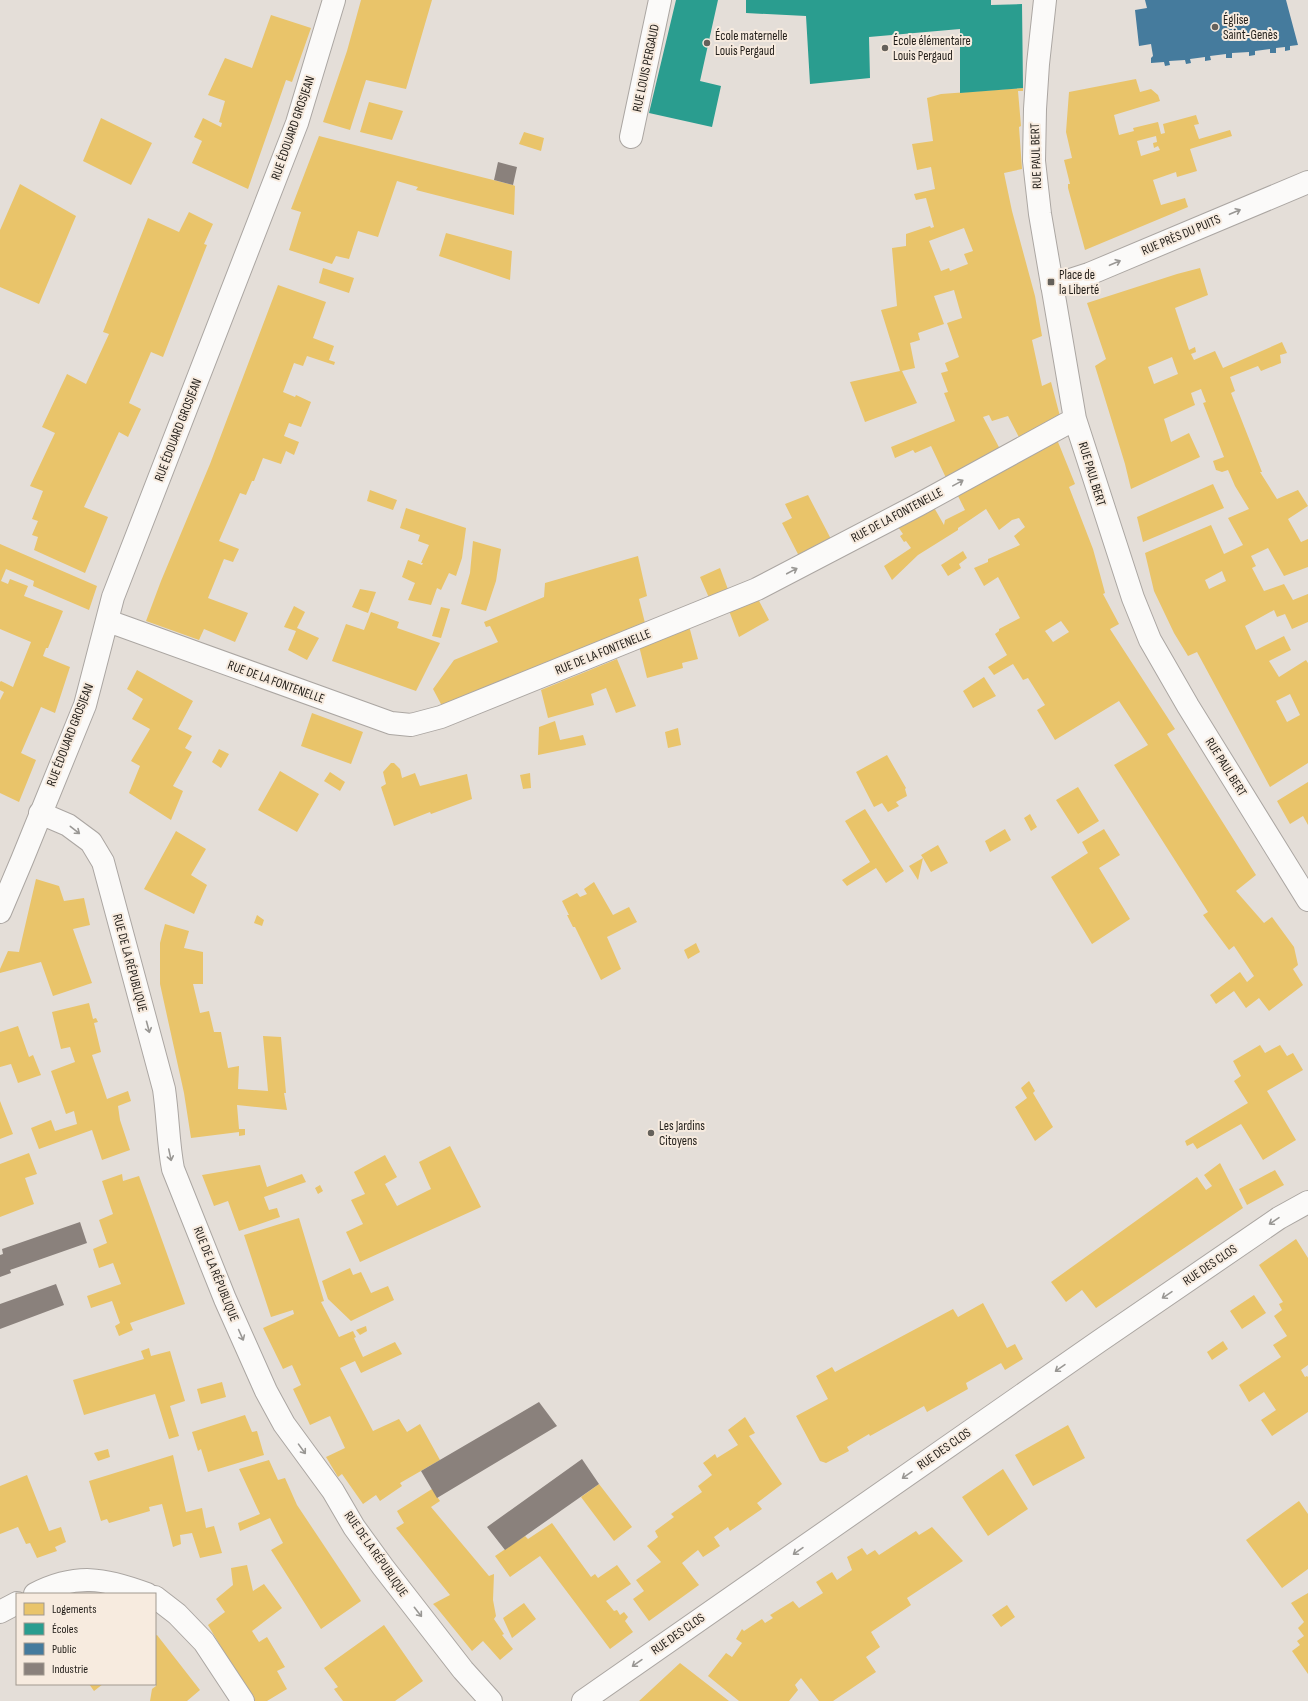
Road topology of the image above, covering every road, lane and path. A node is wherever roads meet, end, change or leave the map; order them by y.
1 (334, 0) edge
2 (660, 0) edge
3 (1045, 0) edge
4 (631, 137) dead end
5 (1308, 182) edge
6 (1052, 286) junction
7 (1075, 419) junction
8 (108, 621) junction
9 (40, 813) junction
10 (1308, 900) edge
11 (0, 912) edge
12 (1308, 1202) edge
13 (38, 1593) edge
14 (144, 1593) edge
15 (156, 1599) edge
16 (16, 1604) edge
17 (0, 1612) edge
18 (243, 1701) edge
19 (491, 1701) edge
20 (583, 1701) edge

1 - 8 street, RUE ÉDOUARD GROSJEAN
2 - 4 street, RUE LOUIS PERGAUD
3 - 6 street, RUE PAUL BERT
6 -> 5 street, RUE PRÈS DU PUITS
6 - 7 street, RUE PAUL BERT
8 -> 7 street, RUE DE LA FONTENELLE
7 - 10 street, RUE PAUL BERT
8 - 9 street, RUE ÉDOUARD GROSJEAN
9 - 11 street, RUE ÉDOUARD GROSJEAN
9 -> 19 street, RUE DE LA RÉPUBLIQUE
12 -> 20 street, RUE DES CLOS
13 - 14 street
15 - 18 street
16 - 17 street

